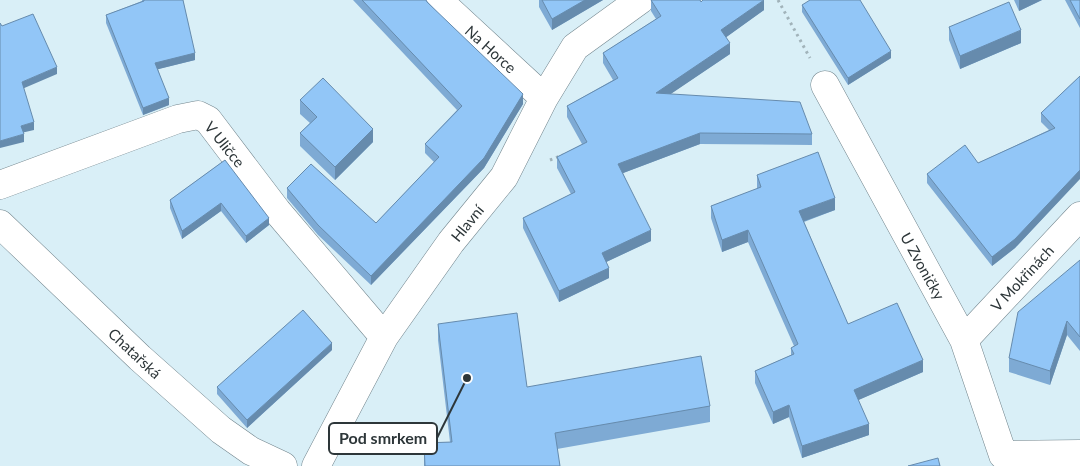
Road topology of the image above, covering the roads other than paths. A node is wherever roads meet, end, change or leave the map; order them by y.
1 (438, 0) edge
2 (640, 0) edge
3 (825, 85) road end
4 (544, 98) junction
5 (0, 185) edge
6 (1080, 216) edge
7 (0, 224) edge
8 (384, 337) junction
9 (964, 340) junction
10 (1080, 454) edge
11 (1002, 460) edge
12 (283, 466) edge
13 (316, 466) edge

1 - 4 street, Na Horce
2 - 4 street, Hlavní
3 - 9 street, U Zvoničky
4 - 8 street, Hlavní
5 - 8 street, V Uličce
6 - 9 street, V Mokřinách
7 - 12 street, Chatařská
8 - 13 street, Hlavní
9 - 11 street, U Zvoničky
10 - 11 street

